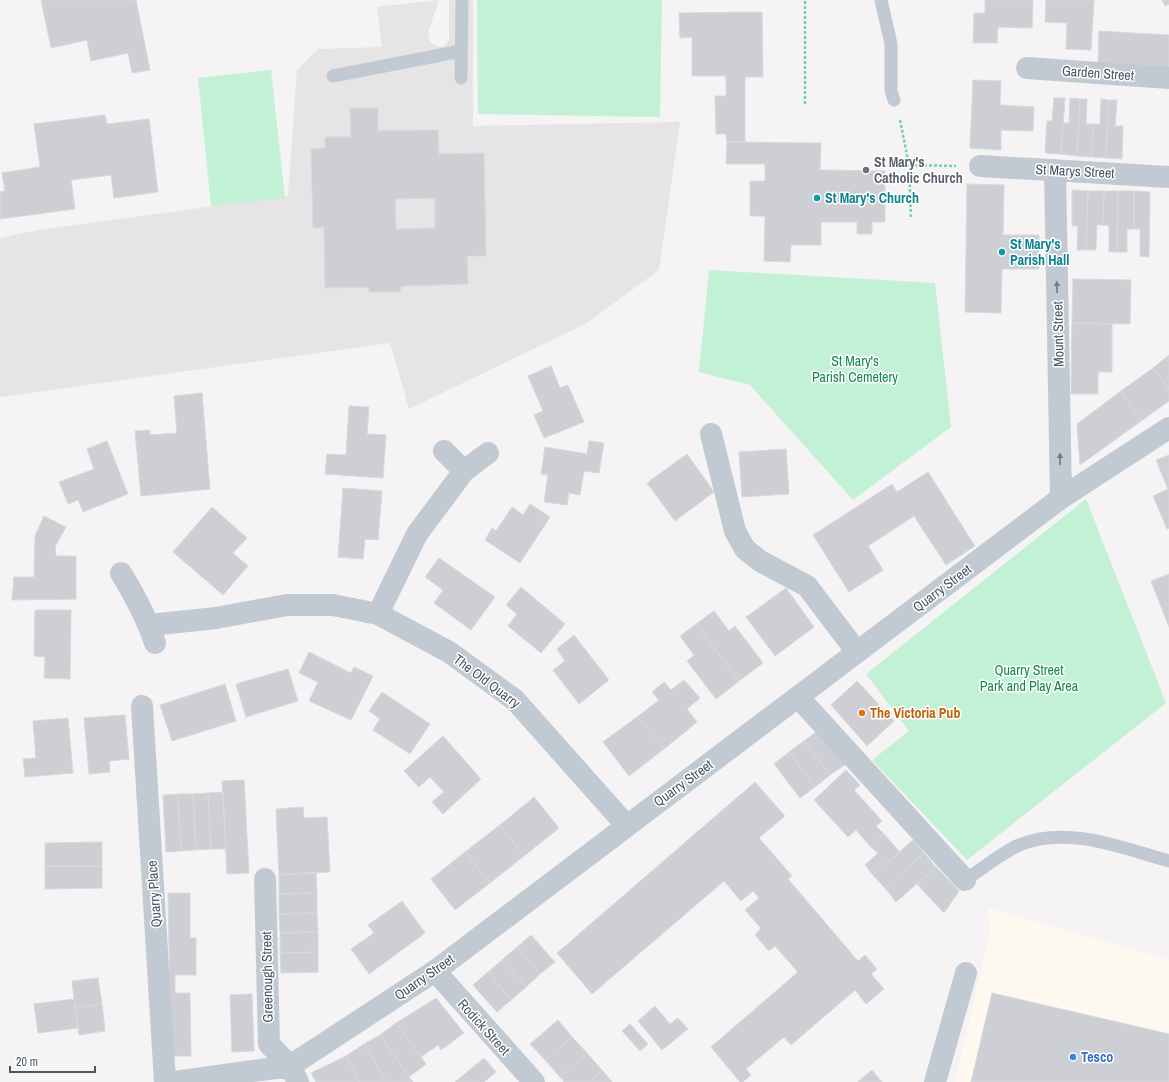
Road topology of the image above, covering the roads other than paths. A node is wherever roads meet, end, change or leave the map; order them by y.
1 (462, 0) edge
2 (881, 0) edge
3 (461, 50) junction
4 (1027, 68) dead end
5 (333, 76) dead end
6 (461, 78) dead end
7 (1169, 78) edge
8 (894, 100) road end
9 (980, 166) road end
10 (1055, 170) junction
11 (1169, 177) edge
12 (1169, 428) edge
13 (712, 434) dead end
14 (444, 451) dead end
15 (488, 453) dead end
16 (464, 471) junction
17 (1060, 498) junction
18 (121, 573) dead end
19 (378, 614) junction
20 (857, 652) junction
21 (799, 698) junction
22 (142, 706) dead end
23 (626, 825) junction
24 (1169, 861) edge
25 (265, 879) dead end
26 (965, 880) joint
27 (435, 971) junction
28 (966, 973) dead end
29 (294, 1074) edge
30 (165, 1082) edge
31 (174, 1082) edge
32 (534, 1082) edge
33 (935, 1082) edge

1 - 3 lane
2 - 8 lane
3 - 5 lane
3 - 6 lane
4 - 7 street, Garden Street
9 - 10 street, St Marys Street
10 - 11 street, St Marys Street
17 -> 10 street, Mount Street
12 - 17 street, Quarry Street
13 - 20 street
14 - 16 street
15 - 16 street
16 - 19 street
17 - 20 street, Quarry Street
18 - 19 street, The Old Quarry
19 - 23 street, The Old Quarry
20 - 21 street, Quarry Street
21 - 23 street, Quarry Street
21 - 26 street
22 - 30 street, Quarry Place
23 - 27 street, Quarry Street
24 - 26 lane
25 - 29 street, Greenough Street
27 - 29 street, Quarry Street
27 - 32 street, Rodick Street
28 - 33 street
29 - 31 street, Quarry Street

